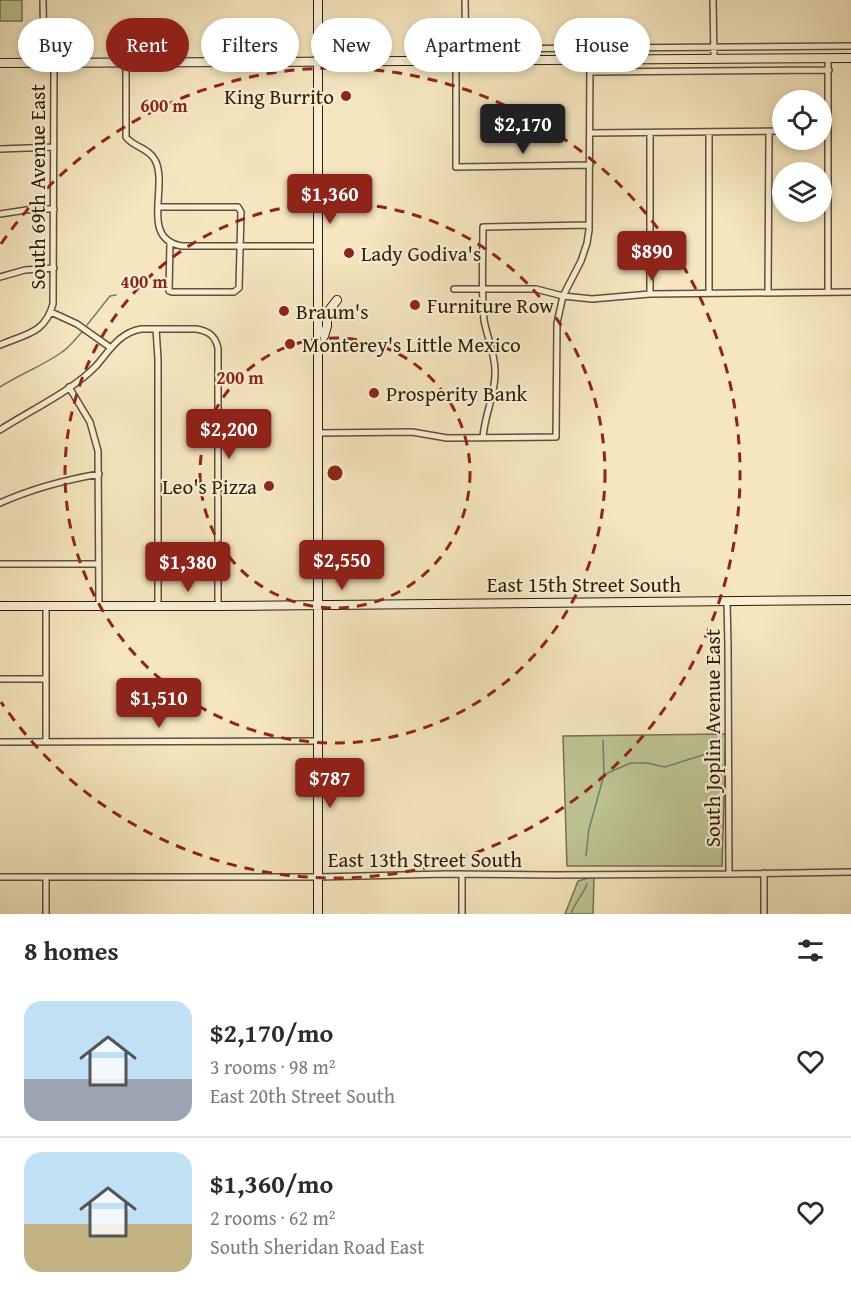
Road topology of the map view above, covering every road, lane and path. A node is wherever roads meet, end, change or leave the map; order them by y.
1 (43, 0) edge
2 (318, 0) edge
3 (465, 0) edge
4 (713, 0) edge
5 (43, 18) edge
6 (318, 18) edge
7 (465, 18) edge
8 (851, 46) edge
9 (714, 47) junction
10 (542, 48) edge
11 (828, 58) junction
12 (851, 58) edge
13 (714, 59) junction
14 (650, 60) edge
15 (189, 62) edge
16 (311, 62) edge
17 (0, 63) edge
18 (18, 63) edge
19 (828, 70) junction
20 (650, 71) edge
21 (54, 72) edge
22 (126, 72) edge
23 (318, 72) edge
24 (456, 72) edge
25 (590, 72) edge
26 (827, 90) edge
27 (709, 132) junction
28 (769, 132) junction
29 (772, 132) edge
30 (590, 133) junction
31 (650, 133) junction
32 (54, 147) junction
33 (0, 149) edge
34 (825, 150) edge
35 (590, 165) junction
36 (158, 207) junction
37 (54, 209) junction
38 (0, 214) edge
39 (590, 225) junction
40 (170, 243) junction
41 (240, 245) junction
42 (318, 246) junction
43 (54, 268) junction
44 (0, 277) edge
45 (454, 289) dead end
46 (483, 289) junction
47 (768, 292) junction
48 (828, 292) junction
49 (851, 292) edge
50 (709, 293) junction
51 (650, 294) junction
52 (563, 296) junction
53 (337, 300) dead end
54 (51, 312) junction
55 (156, 329) junction
56 (0, 345) edge
57 (318, 345) junction
58 (111, 348) junction
59 (69, 387) junction
60 (0, 430) edge
61 (318, 433) junction
62 (483, 438) junction
63 (99, 474) junction
64 (0, 503) edge
65 (0, 564) edge
66 (98, 564) junction
67 (851, 600) edge
68 (727, 601) junction
69 (318, 604) junction
70 (99, 605) junction
71 (158, 605) junction
72 (0, 606) edge
73 (46, 606) junction
74 (218, 606) junction
75 (0, 679) edge
76 (46, 679) junction
77 (46, 741) junction
78 (318, 741) junction
79 (0, 742) edge
80 (851, 872) edge
81 (764, 873) junction
82 (462, 874) junction
83 (729, 874) junction
84 (0, 877) edge
85 (46, 877) junction
86 (318, 877) junction
87 (46, 914) edge
88 (318, 914) edge
89 (462, 914) edge
90 (764, 914) edge

1 - 5 street
2 - 6 main road
3 - 7 street
4 - 9 street
8 - 9 street
9 - 10 street
9 - 13 street
11 - 12 main road
11 - 13 main road
11 - 19 street
13 - 14 main road
15 - 16 main road
17 - 18 main road
19 - 20 street
19 - 26 street
21 - 32 street, South 69th Avenue East
22 - 36 street
23 - 42 main road
24 - 35 street
25 - 30 street
27 - 28 street
27 - 31 street
27 - 50 street
28 - 29 street
28 - 47 street
30 - 31 street
30 - 35 street
31 - 51 street
32 - 33 street
32 - 37 street, South 69th Avenue East
34 - 48 street
35 - 39 street
36 - 40 street
36 - 41 street
37 - 38 street
37 - 43 street, South 69th Avenue East
39 - 46 street
39 - 52 street
40 - 41 street
40 - 41 street
41 - 42 street
42 - 57 main road
43 - 44 street
43 - 54 street, South 69th Avenue East
45 - 46 street
46 - 52 street
46 - 62 street
47 - 48 street
47 - 50 street
48 - 49 street
50 - 51 street
51 - 52 street
52 - 62 street
53 - 57 main road
54 - 56 street
54 - 58 street
55 - 58 street
55 - 71 street
55 - 74 street
57 - 61 main road
58 - 59 street
59 - 60 street
59 - 63 street
61 - 62 street
61 - 69 main road
63 - 64 street
63 - 66 street
65 - 66 street
66 - 70 street
67 - 68 main road, East 15th Street South
68 - 69 main road, East 15th Street South
68 - 83 street, South Joplin Avenue East
69 - 74 main road, East 15th Street South
69 - 78 main road
70 - 71 main road, East 15th Street South
70 - 73 main road, East 15th Street South
71 - 74 main road, East 15th Street South
72 - 73 main road
73 - 76 street
75 - 76 street
76 - 77 street
77 - 78 street
77 - 79 street
78 - 86 main road
80 - 81 street, East 13th Street South
81 - 83 street, East 13th Street South
81 - 90 street
82 - 83 street, East 13th Street South
82 - 86 street, East 13th Street South
82 - 89 street
84 - 85 street, East 13th Street South
85 - 86 street, East 13th Street South
85 - 87 street
86 - 88 main road

